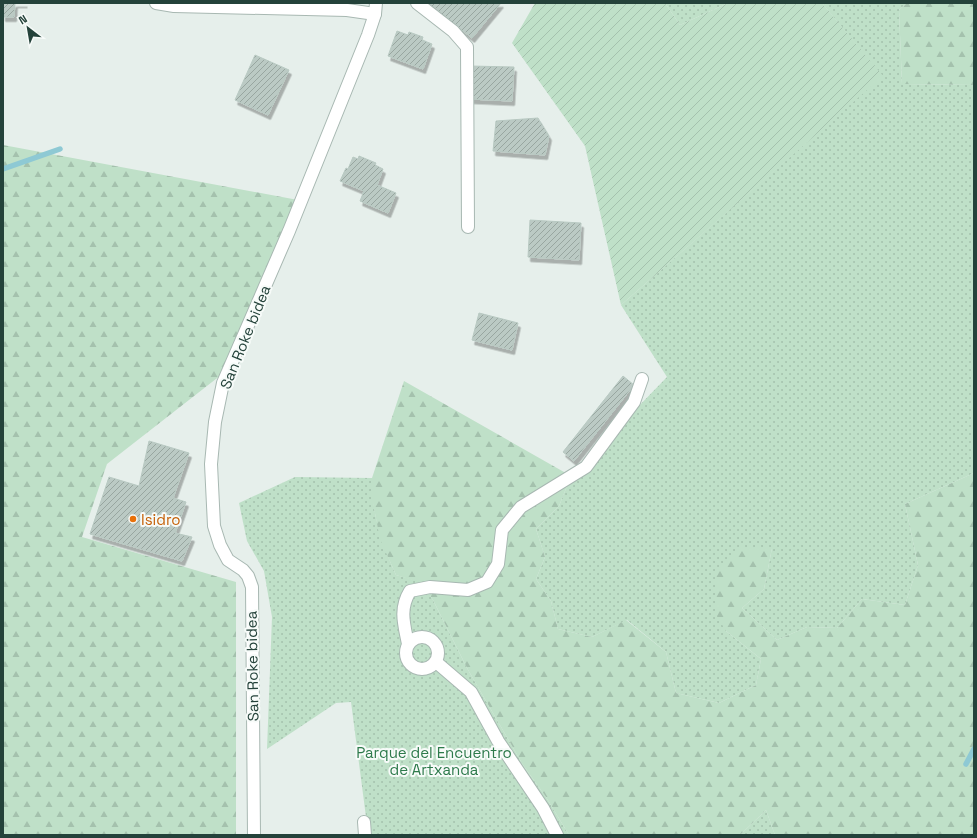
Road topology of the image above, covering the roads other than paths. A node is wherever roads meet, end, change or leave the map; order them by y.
1 (156, 3) edge
2 (417, 3) edge
3 (376, 8) edge
4 (468, 227) dead end
5 (642, 379) dead end
6 (408, 644) junction
7 (436, 662) junction
8 (364, 822) dead end
9 (254, 835) edge
10 (364, 835) edge
11 (557, 835) edge

1 - 3 street
2 - 4 street
3 - 9 street, San Roke bidea
5 - 6 street
6 - 7 street
6 - 7 street
7 - 11 street
8 - 10 street

